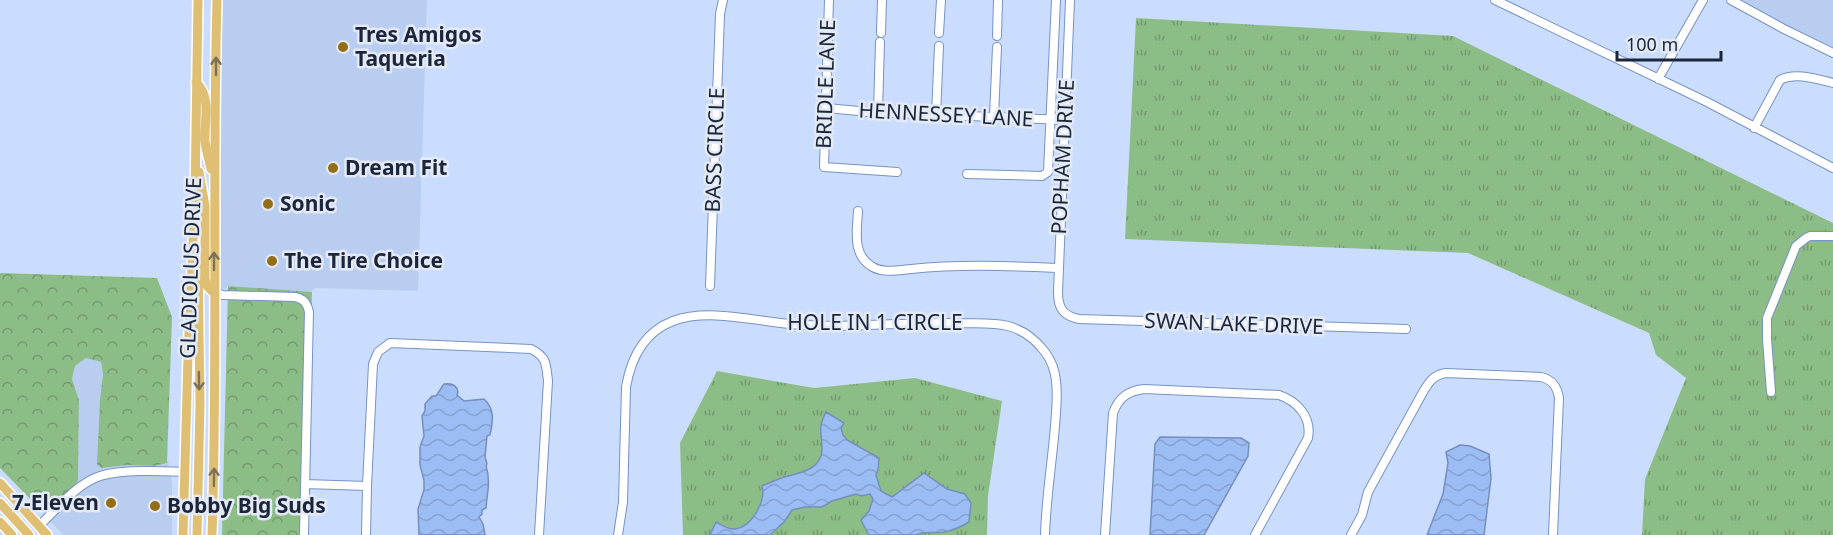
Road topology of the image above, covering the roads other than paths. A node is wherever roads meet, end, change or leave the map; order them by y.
1 (198, 0) edge
2 (217, 0) edge
3 (721, 0) edge
4 (829, 0) edge
5 (882, 0) edge
6 (940, 0) edge
7 (998, 0) edge
8 (1056, 0) edge
9 (1070, 0) edge
10 (1495, 0) edge
11 (1703, 0) edge
12 (1731, 0) edge
13 (881, 33) dead end
14 (939, 33) dead end
15 (997, 36) dead end
16 (880, 42) dead end
17 (939, 46) dead end
18 (997, 47) dead end
19 (1833, 53) edge
20 (1658, 79) junction
21 (196, 82) junction
22 (1833, 83) edge
23 (827, 108) junction
24 (878, 112) junction
25 (936, 115) junction
26 (994, 117) junction
27 (1051, 120) junction
28 (1065, 120) junction
29 (1754, 128) junction
30 (195, 152) junction
31 (1833, 168) edge
32 (897, 172) dead end
33 (967, 174) dead end
34 (215, 183) junction
35 (195, 196) junction
36 (858, 211) dead end
37 (1833, 236) edge
38 (1059, 268) junction
39 (710, 286) dead end
40 (214, 293) junction
41 (1064, 313) joint
42 (1406, 329) dead end
43 (1771, 392) dead end
44 (185, 472) junction
45 (0, 483) edge
46 (305, 484) junction
47 (367, 486) junction
48 (0, 503) edge
49 (0, 522) edge
50 (39, 526) junction
51 (12, 535) edge
52 (29, 535) edge
53 (47, 535) edge
54 (183, 535) edge
55 (197, 535) edge
56 (212, 535) edge
57 (304, 535) edge
58 (366, 535) edge
59 (539, 535) edge
60 (618, 535) edge
61 (1045, 535) edge
62 (1105, 535) edge
63 (1255, 535) edge
64 (1351, 535) edge
65 (1553, 535) edge

1 - 21 main road, GLADIOLUS DRIVE
34 -> 2 main road, GLADIOLUS DRIVE
3 - 39 street, BASS CIRCLE
4 - 23 street, BRIDLE LANE
5 - 13 street
6 - 14 street
7 - 15 street
8 - 27 street
9 - 28 street, POPHAM DRIVE
10 - 20 street
11 - 20 street
12 - 19 street
16 - 24 street
17 - 25 street
18 - 26 street
20 - 29 street
21 - 30 main road, GLADIOLUS DRIVE
21 - 34 main road
22 - 29 street
23 - 24 street, HENNESSEY LANE
23 - 32 street, BRIDLE LANE
24 - 25 street, HENNESSEY LANE
25 - 26 street, HENNESSEY LANE
26 - 27 street, HENNESSEY LANE
27 - 28 street, HENNESSEY LANE
27 - 33 street
28 - 38 street, POPHAM DRIVE
29 - 31 street
30 - 35 main road, GLADIOLUS DRIVE
30 - 40 main road
40 -> 34 main road, GLADIOLUS DRIVE
35 - 44 main road, GLADIOLUS DRIVE
35 -> 55 main road
36 - 38 street
37 - 43 street
38 - 41 street, POPHAM DRIVE
40 - 46 street
56 -> 40 main road, GLADIOLUS DRIVE
41 - 42 street, SWAN LAKE DRIVE
44 - 50 street
44 - 54 main road, GLADIOLUS DRIVE
45 - 50 main road
46 - 47 street
46 - 57 street
47 - 58 street
47 - 59 street
48 - 52 main road
49 - 51 main road
50 - 53 main road
60 - 61 street, HOLE IN 1 CIRCLE
62 - 63 street
64 - 65 street

